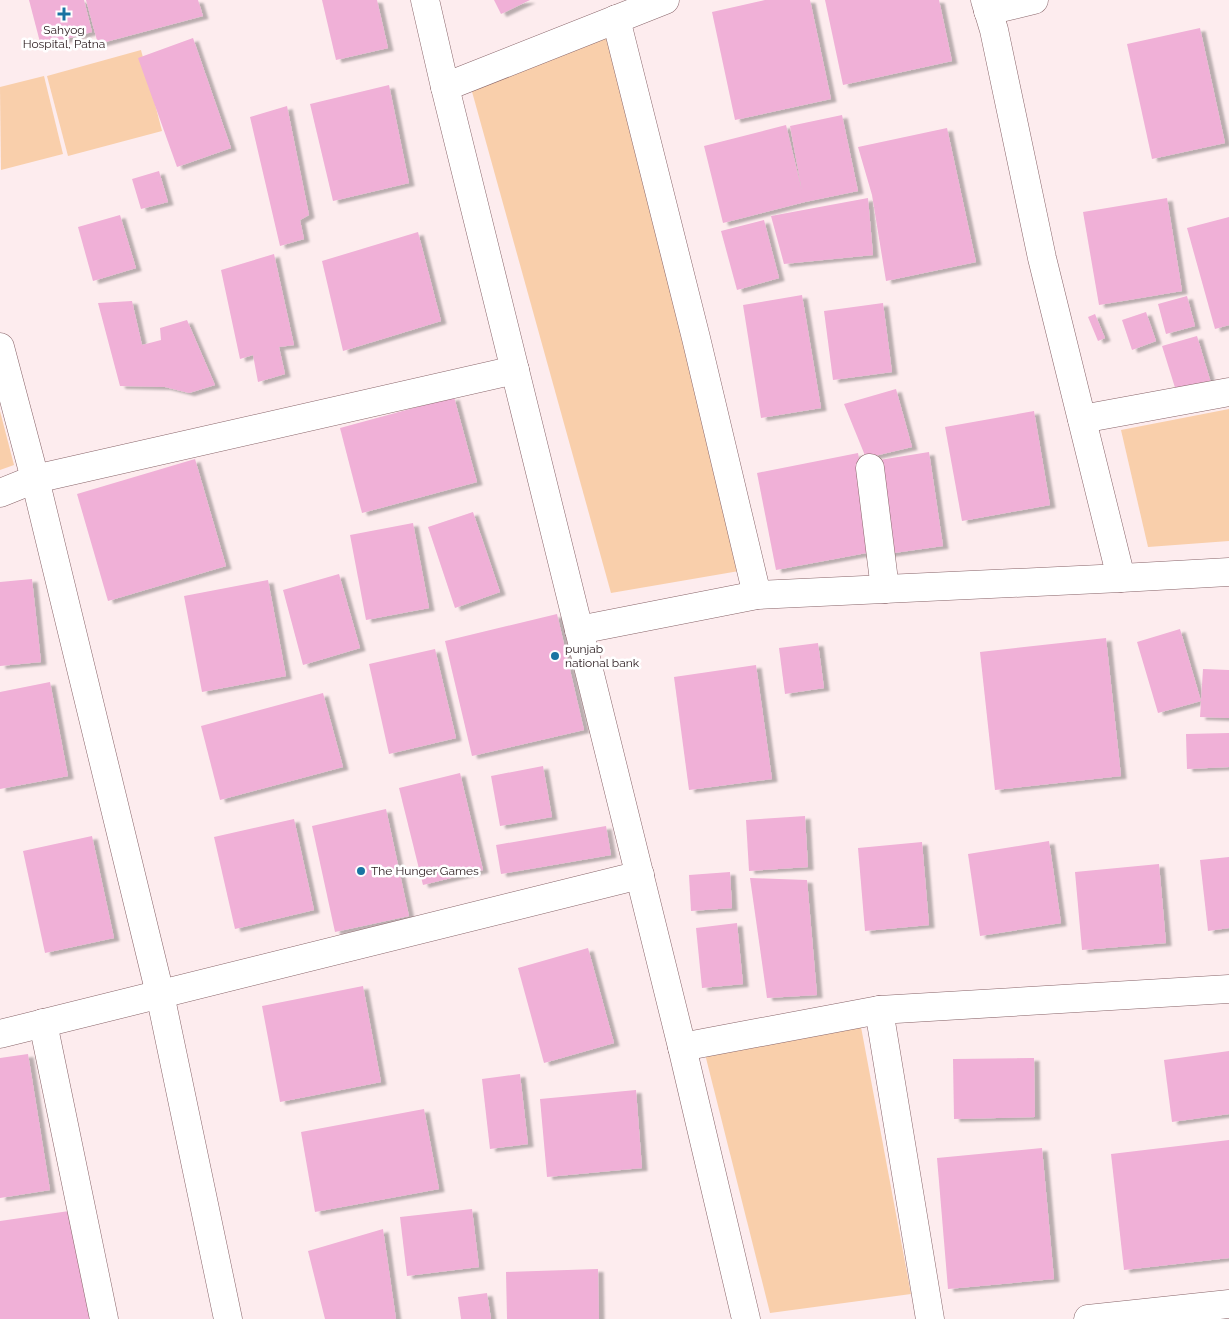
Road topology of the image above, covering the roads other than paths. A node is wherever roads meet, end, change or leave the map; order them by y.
1 (425, 0) edge
2 (665, 0) edge
3 (1034, 0) edge
4 (987, 6) edge
5 (616, 20) junction
6 (445, 87) junction
7 (0, 347) edge
8 (515, 370) junction
9 (1229, 392) edge
10 (1082, 418) junction
11 (870, 468) dead end
12 (35, 479) junction
13 (0, 493) edge
14 (1229, 572) edge
15 (1121, 578) junction
16 (885, 589) junction
17 (757, 595) junction
18 (579, 630) junction
19 (640, 875) junction
20 (1229, 988) edge
21 (160, 994) junction
22 (879, 1010) junction
23 (43, 1023) junction
24 (0, 1034) edge
25 (682, 1047) junction
26 (1229, 1304) edge
27 (104, 1319) edge
28 (228, 1319) edge
29 (746, 1319) edge
30 (930, 1319) edge
31 (1088, 1319) edge

1 - 6 street
2 - 5 street
3 - 4 street
4 - 10 street
5 - 6 street
5 - 17 street
6 - 8 street
7 - 12 street
8 - 12 street
8 - 18 street
9 - 10 street
10 - 15 street
11 - 16 street
12 - 13 street
12 - 21 street
14 - 15 street
15 - 16 street
16 - 17 street
17 - 18 street
18 - 19 street
19 - 21 street
19 - 25 street
20 - 22 street
21 - 23 street
21 - 28 street
22 - 25 street
22 - 30 street
23 - 24 street
23 - 27 street
25 - 29 street
26 - 31 street

